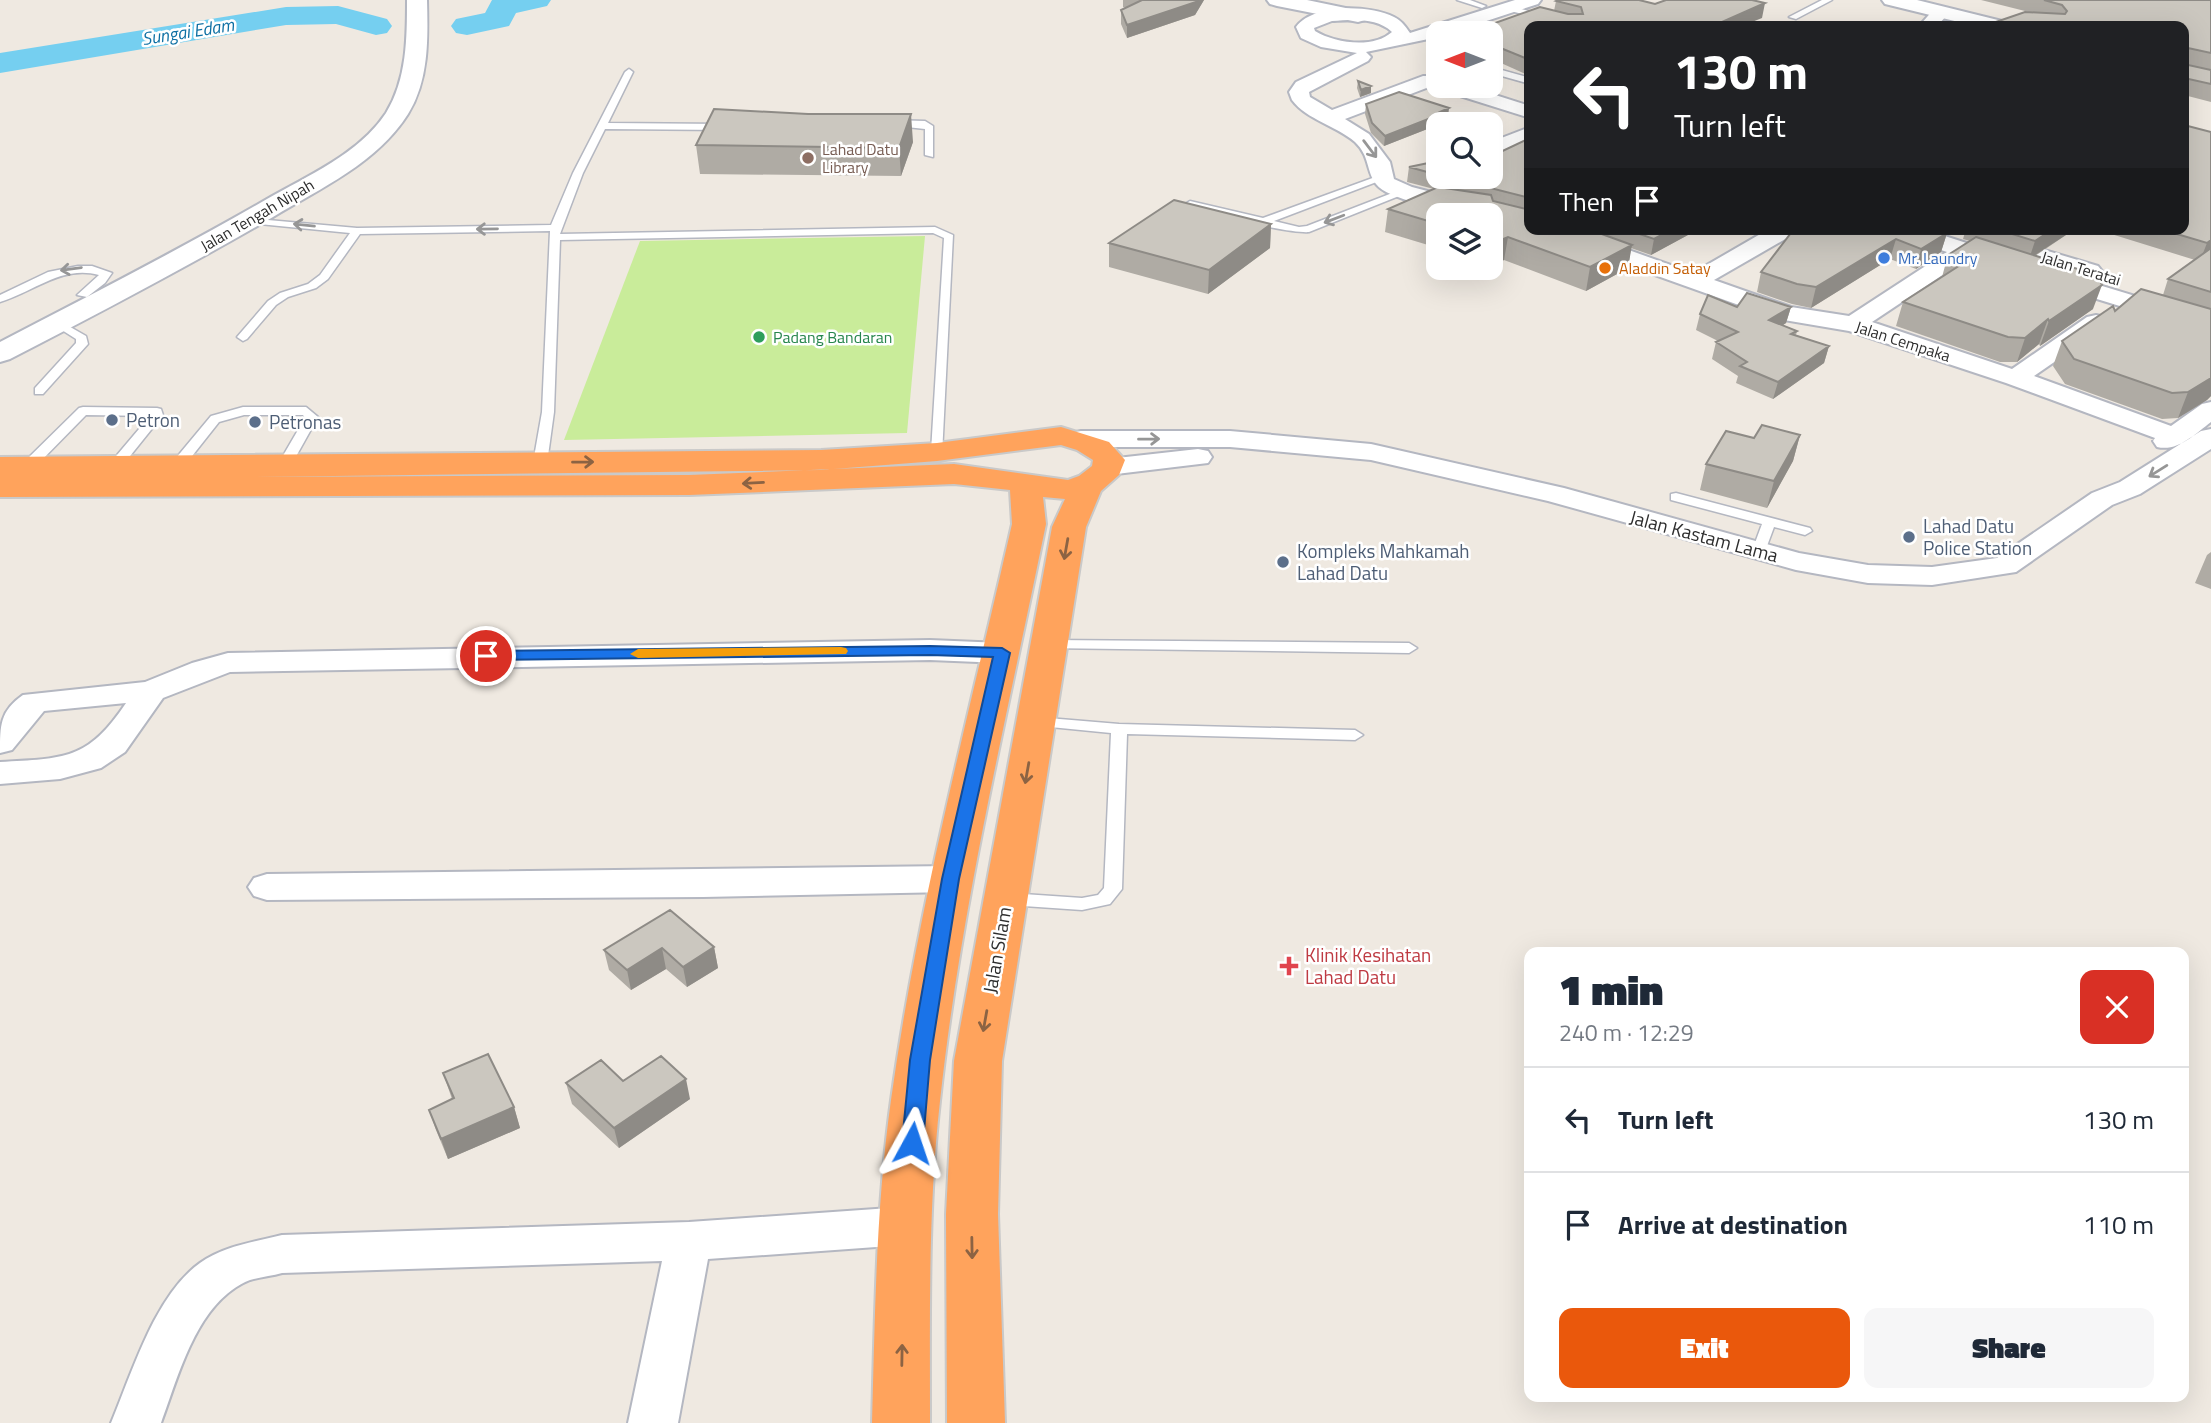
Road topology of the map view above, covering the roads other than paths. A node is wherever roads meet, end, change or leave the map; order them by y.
1 (398, 0) edge
2 (417, 0) edge
3 (1461, 0) edge
4 (1532, 0) edge
5 (1828, 0) edge
6 (1892, 0) edge
7 (1268, 2) edge
8 (1498, 6) edge
9 (1939, 13) edge
10 (1358, 16) junction
11 (1793, 17) dead end
12 (1381, 19) junction
13 (1548, 21) edge
14 (1556, 21) edge
15 (1981, 21) edge
16 (1981, 21) edge
17 (1305, 31) junction
18 (1393, 41) junction
19 (1354, 52) junction
20 (1401, 63) junction
21 (1426, 68) edge
22 (629, 72) dead end
23 (1503, 73) edge
24 (1426, 75) edge
25 (1524, 79) edge
26 (1503, 88) edge
27 (1524, 94) edge
28 (1499, 98) edge
29 (1524, 109) edge
30 (1329, 118) junction
31 (877, 122) edge
32 (601, 126) junction
33 (736, 127) edge
34 (1524, 135) edge
35 (1503, 144) edge
36 (930, 155) dead end
37 (1414, 170) edge
38 (1382, 178) junction
39 (1404, 192) junction
40 (1447, 203) edge
41 (1190, 204) edge
42 (250, 220) junction
43 (1262, 222) junction
44 (357, 231) junction
45 (554, 233) junction
46 (1574, 235) edge
47 (1776, 235) edge
48 (1919, 235) edge
49 (1971, 235) edge
50 (1965, 250) junction
51 (1695, 281) junction
52 (83, 295) junction
53 (0, 299) edge
54 (2126, 301) junction
55 (2211, 307) edge
56 (58, 323) junction
57 (1853, 324) junction
58 (2211, 327) edge
59 (243, 337) dead end
60 (0, 338) edge
61 (0, 353) edge
62 (2015, 378) junction
63 (39, 391) dead end
64 (2098, 408) junction
65 (2211, 410) edge
66 (2175, 436) junction
67 (2211, 437) edge
68 (1081, 439) junction
69 (1021, 443) junction
70 (1290, 445) junction
71 (2146, 455) junction
72 (540, 463) junction
73 (927, 464) junction
74 (284, 466) junction
75 (14, 467) edge
76 (176, 467) junction
77 (113, 468) junction
78 (1098, 475) junction
79 (1021, 484) junction
80 (0, 487) edge
81 (1676, 497) dead end
82 (2102, 499) junction
83 (1769, 523) junction
84 (1805, 531) dead end
85 (1024, 547) junction
86 (1759, 551) junction
87 (1049, 645) junction
88 (1409, 648) dead end
89 (1002, 653) junction
90 (150, 691) junction
91 (1036, 722) junction
92 (1119, 729) junction
93 (1355, 735) dead end
94 (0, 742) edge
95 (0, 773) edge
96 (950, 879) junction
97 (267, 887) dead end
98 (1006, 899) junction
99 (904, 1226) junction
100 (689, 1241) junction
101 (136, 1423) edge
102 (653, 1423) edge
103 (901, 1423) edge
104 (976, 1423) edge

1 - 52 main road, Jalan Tengah Nipah
2 - 42 main road, Jalan Tengah Nipah
3 - 8 lane
4 - 8 street
5 - 11 lane
6 - 9 main road
7 - 10 main road
7 - 17 main road
8 - 12 street
8 - 13 lane
8 - 14 lane
8 - 18 street
9 - 15 main road
9 - 16 main road
10 - 12 street
10 - 17 street
12 - 18 street
17 - 19 street
18 - 19 street
18 - 20 street
19 - 20 street
19 - 30 street
20 - 21 street
22 - 32 lane
23 - 25 lane
24 - 30 street
26 - 27 street
28 - 29 street
30 -> 38 street
31 - 36 lane
32 - 33 lane
32 - 45 lane
34 - 35 street
37 - 38 street
38 - 39 street
38 - 43 lane
39 - 40 street
39 -> 43 lane
41 - 43 lane
44 -> 42 lane
42 - 56 main road, Jalan Tengah Nipah
45 -> 44 lane
44 - 59 lane
45 - 72 lane
45 - 73 lane
46 - 51 street, Jalan Cempaka
47 - 51 street
48 - 50 street, Jalan Teratai
49 - 55 street, Jalan Teratai
50 - 54 street, Jalan Teratai
50 - 57 street
51 - 57 street, Jalan Cempaka
52 -> 53 lane
52 - 60 main road, Jalan Tengah Nipah
54 - 58 street, Jalan Teratai
54 - 62 street
56 - 61 main road, Jalan Tengah Nipah
56 - 63 lane
57 - 62 street, Jalan Cempaka
62 - 64 street, Jalan Cempaka
64 - 66 street, Jalan Cempaka
64 - 71 street
65 - 66 street, Jalan Kastam Lama
66 - 71 street, Jalan Kastam Lama
67 -> 82 street, Jalan Kastam Lama
68 - 69 highway
68 -> 70 street
68 - 78 highway
69 - 73 highway
69 - 79 highway
70 - 78 street
70 - 86 street, Jalan Kastam Lama
71 - 82 street, Jalan Kastam Lama
72 -> 73 highway
72 - 74 highway
73 - 79 highway
73 -> 80 highway
73 - 85 highway
74 - 76 highway
74 - 76 lane
75 - 77 highway
75 - 77 lane
76 - 77 highway
78 - 79 highway
78 -> 87 highway, Jalan Silam
79 - 85 highway
81 - 83 lane
82 - 86 street, Jalan Kastam Lama
83 - 84 lane
83 - 86 lane
85 - 89 highway
87 - 88 lane
87 - 91 highway, Jalan Silam
89 - 90 street
89 - 96 highway
90 - 94 street
90 - 95 street
91 - 92 lane
91 -> 98 highway, Jalan Silam
92 - 93 lane
92 - 98 lane
96 - 97 street
96 - 99 highway
98 -> 104 highway, Jalan Silam
99 - 100 street
103 -> 99 highway
100 - 101 street
100 - 102 street

